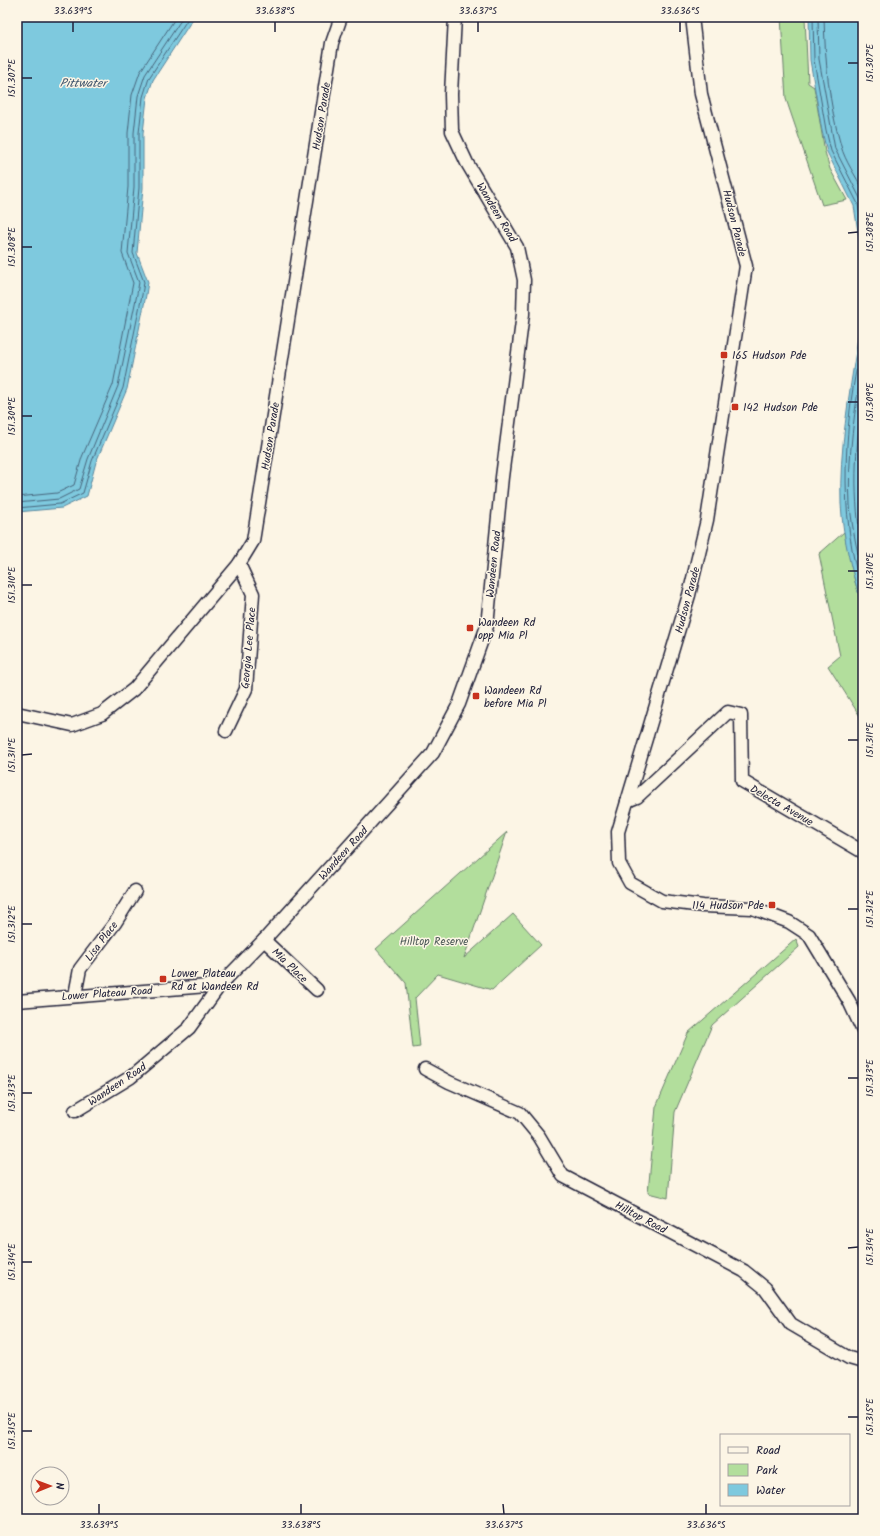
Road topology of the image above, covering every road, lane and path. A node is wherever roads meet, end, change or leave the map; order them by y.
1 (341, 17) edge
2 (455, 17) edge
3 (692, 17) edge
4 (239, 564) junction
5 (17, 713) edge
6 (226, 731) dead end
7 (627, 801) junction
8 (863, 852) edge
9 (136, 891) dead end
10 (264, 940) junction
11 (220, 985) junction
12 (317, 990) dead end
13 (75, 995) junction
14 (17, 1000) edge
15 (863, 1030) edge
16 (425, 1069) dead end
17 (75, 1111) dead end
18 (863, 1362) edge

1 - 4 street, Hudson Parade
2 - 10 street, Wandeen Road
3 - 7 street, Hudson Parade
4 - 5 street, Hudson Parade
4 - 6 street, Georgia Lee Place
7 - 8 street, Delecta Avenue
7 - 15 street, Hudson Parade
9 - 13 street, Lisa Place
10 - 11 street, Wandeen Road
10 - 12 street, Mia Place
11 - 13 street, Lower Plateau Road
11 - 17 street, Wandeen Road
13 - 14 street, Lower Plateau Road
16 - 18 street, Hilltop Road

